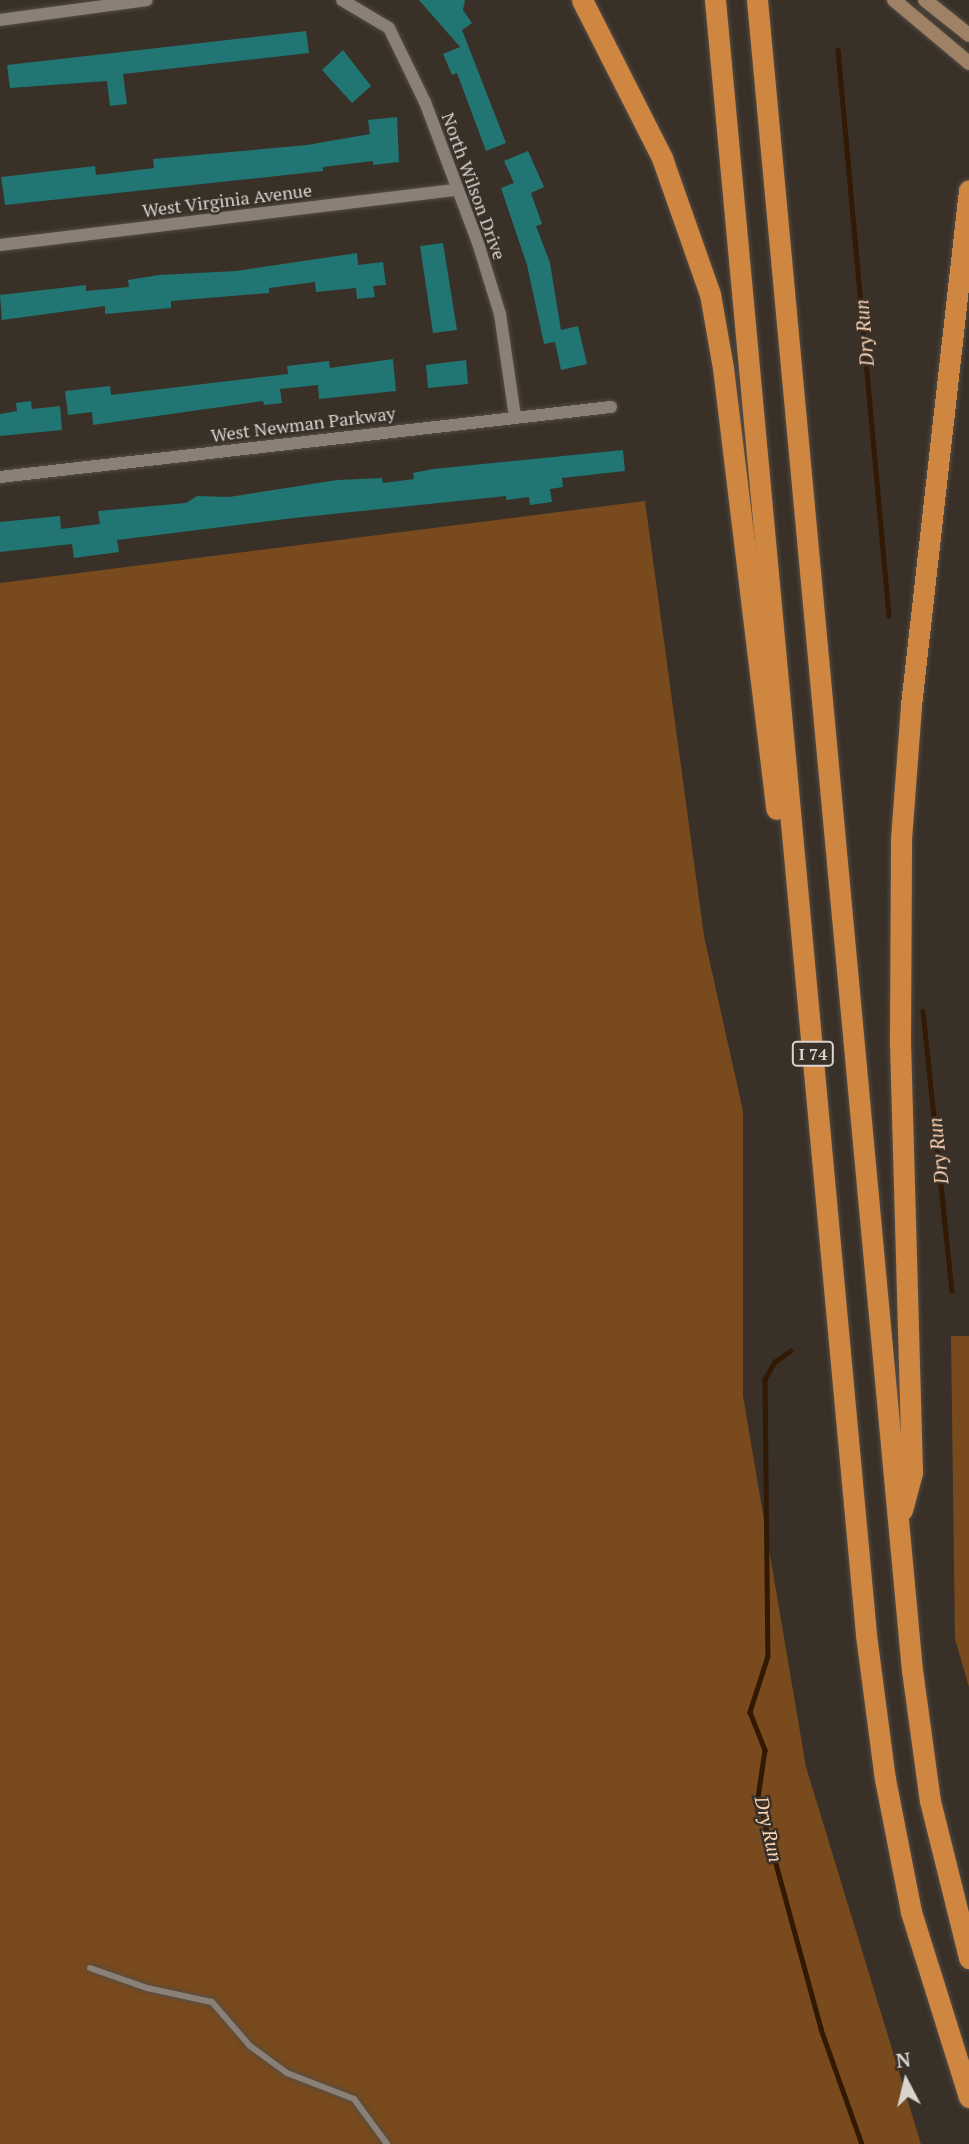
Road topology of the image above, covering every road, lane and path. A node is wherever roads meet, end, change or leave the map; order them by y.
1 (147, 0) edge
2 (342, 0) edge
3 (582, 0) edge
4 (715, 0) edge
5 (757, 0) edge
6 (894, 0) edge
7 (925, 0) edge
8 (64, 6) edge
9 (0, 20) edge
10 (969, 35) edge
11 (969, 63) edge
12 (457, 190) junction
13 (969, 190) edge
14 (0, 245) edge
15 (611, 407) dead end
16 (515, 417) junction
17 (0, 477) edge
18 (819, 1143) junction
19 (898, 1522) junction
20 (969, 1958) edge
21 (90, 1968) dead end
22 (969, 2097) edge
23 (387, 2144) edge

1 - 8 street
2 - 12 street, North Wilson Drive
3 - 18 highway
4 - 18 highway, I 74
5 - 19 highway, I 74
6 - 11 main road
7 - 10 main road
8 - 9 street
12 - 14 street, West Virginia Avenue
12 - 16 street, North Wilson Drive
13 - 19 highway
15 - 16 street, West Newman Parkway
16 - 17 street, West Newman Parkway
18 - 22 highway, I 74
19 - 20 highway, I 74
21 - 23 lane

